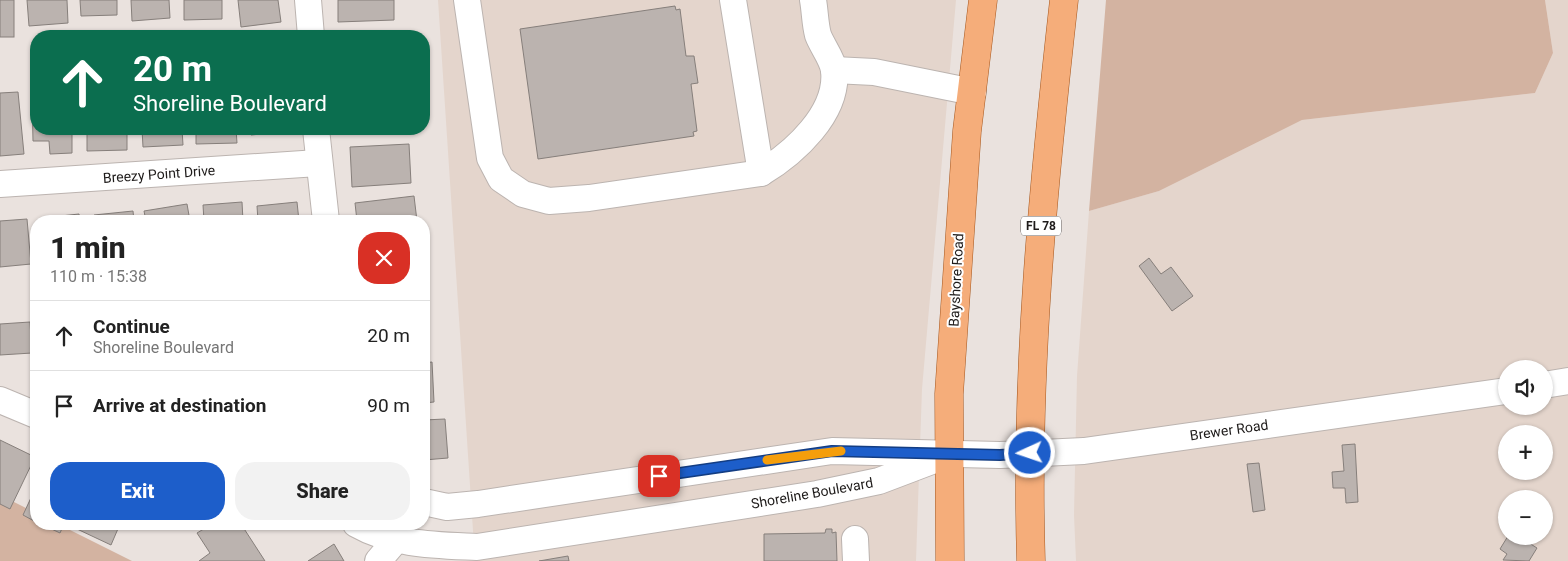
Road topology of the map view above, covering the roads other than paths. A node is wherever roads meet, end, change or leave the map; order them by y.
1 (308, 0) edge
2 (467, 0) edge
3 (733, 0) edge
4 (813, 0) edge
5 (983, 0) edge
6 (1064, 0) edge
7 (310, 30) edge
8 (834, 70) junction
9 (973, 92) junction
10 (316, 135) edge
11 (318, 163) junction
12 (761, 173) junction
13 (0, 184) edge
14 (325, 215) edge
15 (1568, 382) edge
16 (1553, 384) edge
17 (1498, 392) edge
18 (0, 400) edge
19 (30, 412) edge
20 (1030, 453) junction
21 (950, 454) junction
22 (696, 471) junction
23 (430, 503) edge
24 (700, 511) junction
25 (376, 530) edge
26 (415, 542) edge
27 (378, 561) edge
28 (950, 561) edge
29 (1031, 561) edge

1 - 7 street
2 - 12 street
3 - 12 street
4 - 8 street
5 - 9 main road, Bayshore Road
6 - 20 main road, FL 78
8 - 9 street
8 - 12 street
9 - 21 main road, Bayshore Road
10 - 11 street
11 - 13 street, Breezy Point Drive
11 - 14 street
15 - 16 street
17 - 20 street, Brewer Road
18 - 19 street
20 - 21 street, Brewer Road
20 - 29 main road, FL 78
21 - 22 street
21 - 24 street, Shoreline Boulevard
21 - 28 main road, Bayshore Road
22 - 23 street
22 - 24 street
24 - 26 street, Shoreline Boulevard
25 - 26 street, Shoreline Boulevard
26 - 27 street

